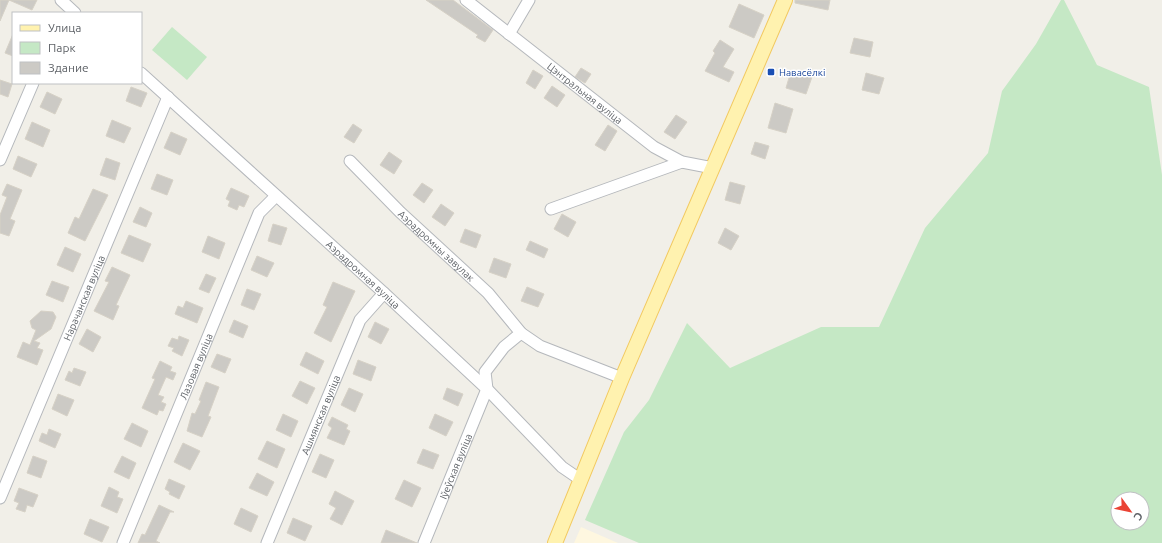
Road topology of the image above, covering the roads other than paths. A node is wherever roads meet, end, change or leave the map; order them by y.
1 (466, 0) edge
2 (529, 0) edge
3 (785, 0) edge
4 (63, 6) edge
5 (73, 12) edge
6 (509, 34) junction
7 (142, 74) edge
8 (33, 84) edge
9 (168, 97) junction
10 (0, 160) edge
11 (350, 162) dead end
12 (682, 162) junction
13 (713, 168) junction
14 (276, 196) junction
15 (551, 209) dead end
16 (384, 293) junction
17 (521, 333) junction
18 (622, 378) junction
19 (487, 389) junction
20 (581, 480) junction
21 (0, 498) edge
22 (123, 543) edge
23 (267, 543) edge
24 (424, 543) edge
25 (555, 543) edge

1 - 6 street, Цэнтральная вуліца
2 - 6 street
3 - 13 main road
4 - 5 street
6 - 12 street, Цэнтральная вуліца
7 - 9 street, Аэрадромная вуліца
8 - 10 street
9 - 14 street, Аэрадромная вуліца
9 - 21 street, Нарачанская вуліца
11 - 17 street, Аэрадромны завулак
12 - 13 street, Цэнтральная вуліца
12 - 15 street
13 - 18 main road
14 - 16 street, Аэрадромная вуліца
14 - 22 street, Лазовая вуліца
16 - 19 street, Аэрадромная вуліца
16 - 23 street, Ашмянская вуліца
17 - 18 street, Аэрадромны завулак
17 - 19 street
18 - 20 main road
19 - 20 street, Аэрадромная вуліца
19 - 24 street, Іўеўская вуліца
20 - 25 main road

